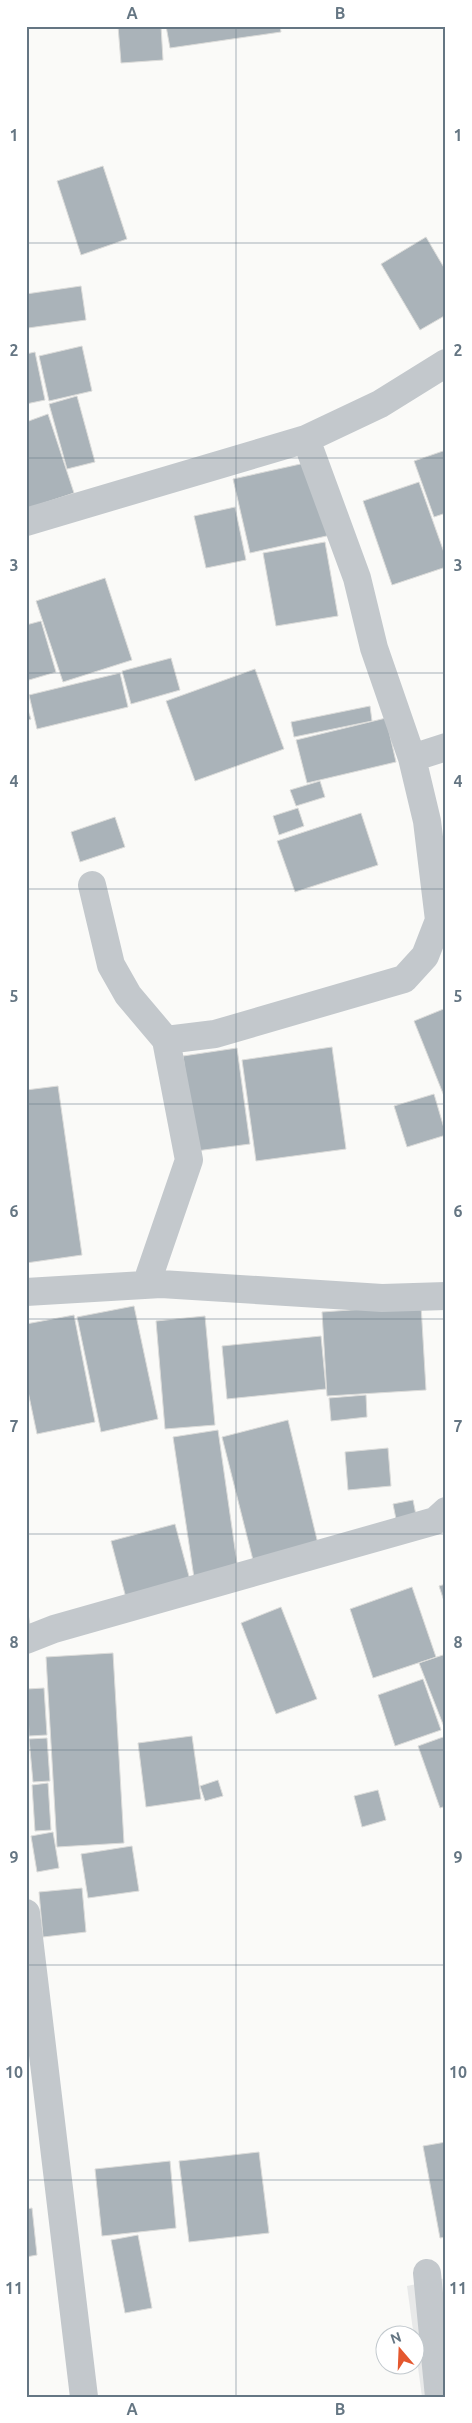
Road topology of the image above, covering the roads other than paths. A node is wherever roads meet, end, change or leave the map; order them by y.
1 (446, 363) edge
2 (306, 439) junction
3 (26, 522) edge
4 (446, 747) edge
5 (412, 758) junction
6 (92, 885) dead end
7 (166, 1040) junction
8 (146, 1285) junction
9 (26, 1292) edge
10 (446, 1296) edge
11 (446, 1511) edge
12 (26, 1640) edge
13 (26, 1914) edge
14 (427, 2273) dead end
15 (84, 2397) edge
16 (439, 2397) edge

1 - 2 street
2 - 3 street
2 - 5 street
4 - 5 street
5 - 7 street
6 - 7 street
7 - 8 street
8 - 9 street
8 - 10 street
11 - 12 street
13 - 15 street
14 - 16 street

